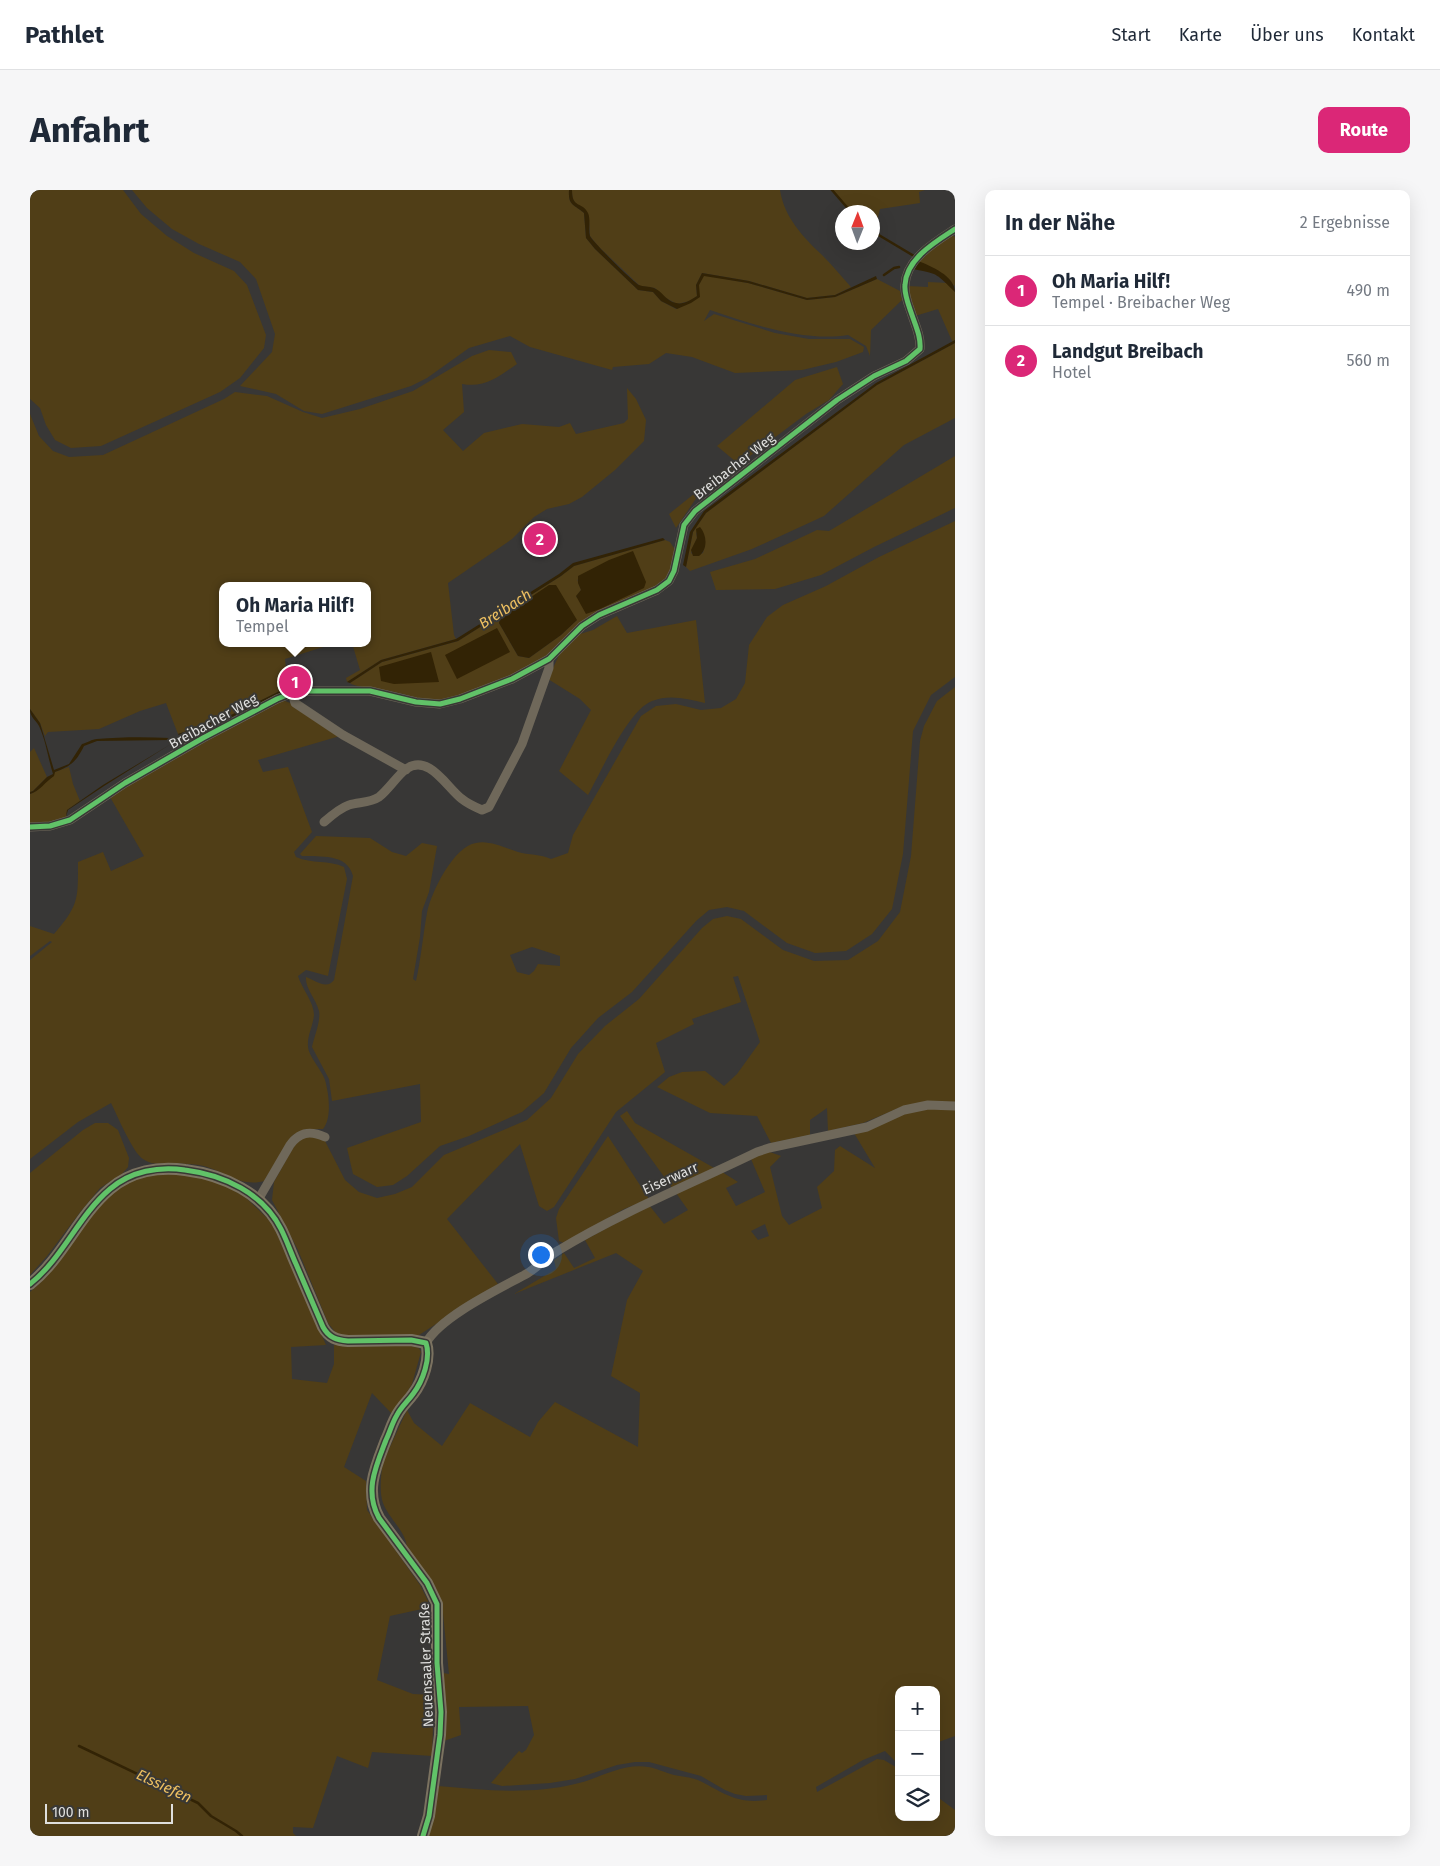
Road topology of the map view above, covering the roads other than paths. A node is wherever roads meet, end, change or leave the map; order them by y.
1 (955, 230) edge
2 (549, 659) junction
3 (292, 693) junction
4 (406, 770) junction
5 (324, 822) dead end
6 (30, 827) edge
7 (955, 1106) edge
8 (325, 1136) dead end
9 (258, 1200) junction
10 (30, 1284) edge
11 (426, 1343) junction
12 (423, 1836) edge

1 - 2 street, Breibacher Weg
2 - 3 street, Breibacher Weg
2 - 4 street
3 - 4 street
3 - 6 street, Breibacher Weg
4 - 5 street
7 - 11 street, Eiserwarr
8 - 9 street
9 - 10 street
9 - 11 street
11 - 12 street, Neuensaaler Straße

